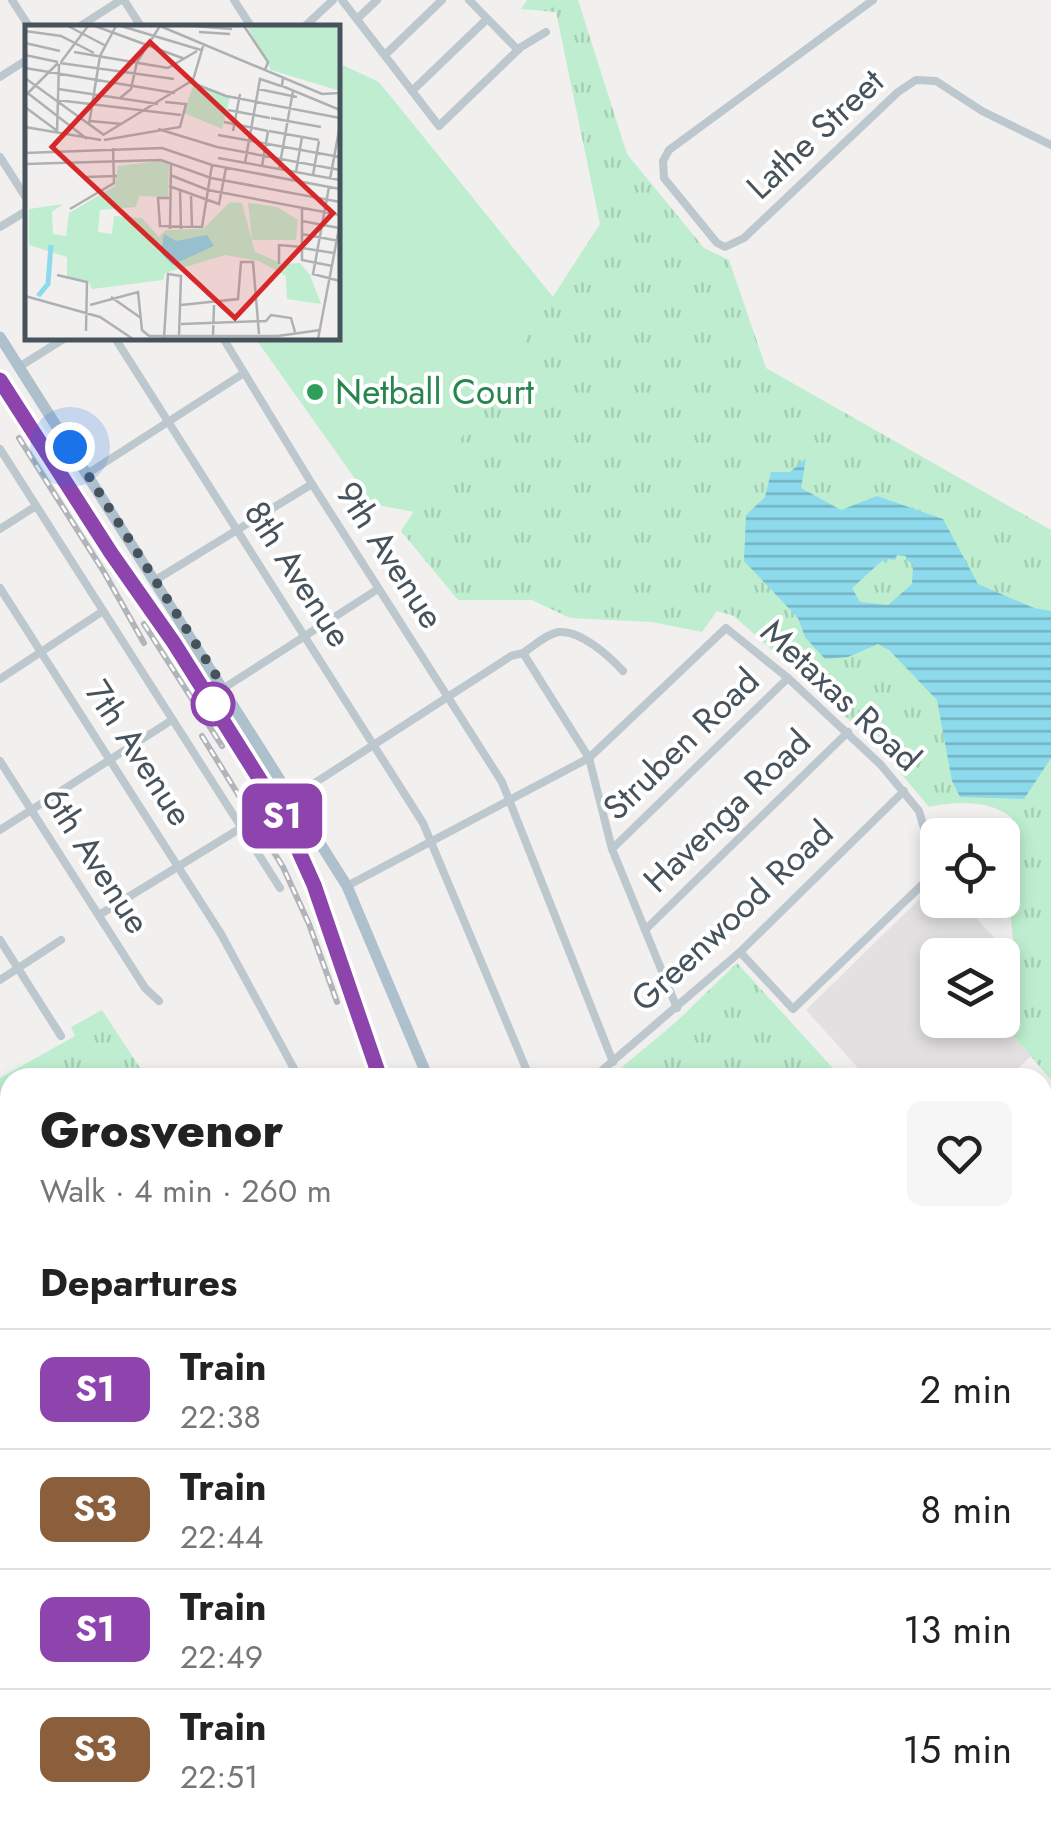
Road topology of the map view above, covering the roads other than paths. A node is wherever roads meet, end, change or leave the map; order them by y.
1 (12, 0) edge
2 (122, 0) edge
3 (234, 0) edge
4 (333, 0) edge
5 (342, 0) edge
6 (377, 0) edge
7 (442, 0) edge
8 (469, 0) edge
9 (872, 0) edge
10 (357, 19) junction
11 (487, 19) junction
12 (28, 25) edge
13 (82, 25) edge
14 (140, 25) edge
15 (250, 25) edge
16 (307, 25) edge
17 (546, 32) dead end
18 (518, 50) junction
19 (385, 55) junction
20 (25, 61) edge
21 (0, 76) edge
22 (412, 91) junction
23 (1051, 146) edge
24 (0, 157) edge
25 (25, 196) edge
26 (25, 212) edge
27 (0, 228) edge
28 (0, 337) edge
29 (62, 340) edge
30 (116, 340) edge
31 (224, 340) edge
32 (19, 367) junction
33 (244, 373) junction
34 (168, 422) junction
35 (0, 450) edge
36 (87, 474) junction
37 (312, 484) junction
38 (36, 506) junction
39 (236, 529) junction
40 (0, 530) edge
41 (154, 580) junction
42 (0, 588) edge
43 (378, 589) junction
44 (103, 611) junction
45 (305, 636) junction
46 (41, 651) junction
47 (522, 653) junction
48 (624, 671) dead end
49 (788, 678) junction
50 (0, 679) edge
51 (224, 688) junction
52 (448, 696) junction
53 (172, 720) junction
54 (848, 732) junction
55 (373, 744) junction
56 (590, 758) junction
57 (110, 760) junction
58 (0, 761) edge
59 (904, 791) junction
60 (293, 797) junction
61 (509, 801) junction
62 (31, 810) junction
63 (241, 828) junction
64 (0, 830) edge
65 (432, 840) junction
66 (612, 849) junction
67 (179, 867) junction
68 (347, 886) junction
69 (280, 888) dead end
70 (99, 916) junction
71 (645, 930) junction
72 (0, 940) edge
73 (61, 940) dead end
74 (740, 952) junction
75 (18, 968) junction
76 (0, 980) edge
77 (159, 1001) dead end
78 (677, 1008) junction
79 (61, 1036) dead end
80 (613, 1062) junction
81 (295, 1068) edge
82 (424, 1068) edge
83 (526, 1068) edge
84 (606, 1068) edge

1 - 12 street
2 - 13 street
2 - 14 street
3 - 15 street
4 - 16 street
5 - 10 street
6 - 10 street
7 - 19 street
8 - 11 street
9 - 23 street, Lathe Street
10 - 19 street
11 - 18 street
11 - 22 street
17 - 18 street
18 - 22 street
19 - 22 street
20 - 21 street
24 - 25 street
26 - 27 street
28 - 32 main road
29 - 32 street
30 - 34 street, 8th Avenue
31 - 33 street, 9th Avenue
32 - 36 main road
33 - 34 street
33 - 37 street, 9th Avenue
34 - 36 street
34 - 39 street, 8th Avenue
35 - 38 street
36 - 41 main road
37 - 39 street
37 - 43 street, 9th Avenue
38 - 40 street
38 - 44 street
39 - 41 street
39 - 45 street, 8th Avenue
41 - 51 main road
42 - 46 street, 7th Avenue
43 - 45 street
43 - 52 street, 9th Avenue
44 - 46 street
44 - 53 street
45 - 51 street
45 - 55 street, 8th Avenue
46 - 50 street
46 - 57 street, 7th Avenue
47 - 48 street
47 - 52 street
47 - 56 street
49 - 54 street, Metaxas Road
49 - 56 street, Metaxas Road
49 - 66 street, Struben Road
51 - 60 main road
52 - 55 street
52 - 61 street, 9th Avenue
53 - 57 street
53 - 63 street
54 - 59 street, Metaxas Road
54 - 71 street, Havenga Road
55 - 60 street
55 - 65 street, 8th Avenue
56 - 61 street
56 - 66 street
57 - 62 street
57 - 67 street, 7th Avenue
58 - 62 street, 6th Avenue
59 - 74 street, Greenwood Road
59 - 74 street, Metaxas Road
60 - 68 main road
61 - 65 street
61 - 80 street, 9th Avenue
62 - 64 street
62 - 70 street, 6th Avenue
63 - 67 street
63 - 69 street
65 - 68 street
65 - 83 street, 8th Avenue
66 - 71 street
67 - 70 street
67 - 81 street, 7th Avenue
68 - 82 main road
70 - 77 street, 6th Avenue
71 - 78 street
72 - 75 street
73 - 75 street
74 - 78 street, Greenwood Road
75 - 76 street
75 - 79 street
78 - 80 street, Greenwood Road
80 - 84 street, Greenwood Road

